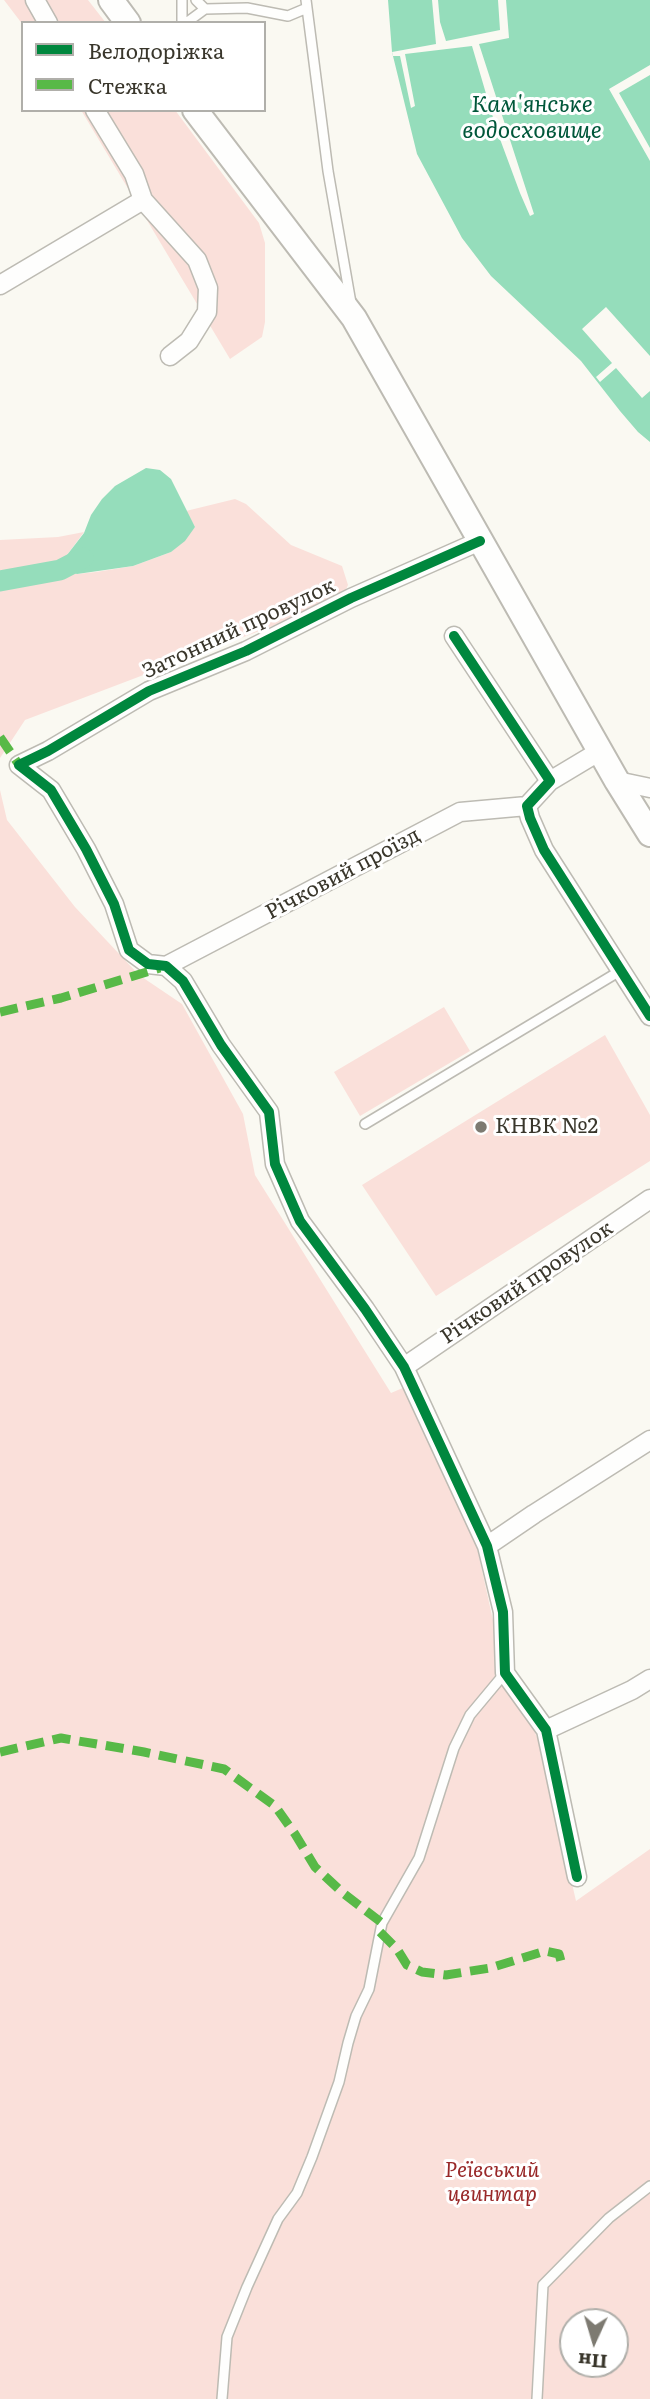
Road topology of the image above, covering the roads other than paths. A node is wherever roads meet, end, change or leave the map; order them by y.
1 (35, 0) edge
2 (111, 0) edge
3 (182, 0) edge
4 (196, 0) edge
5 (306, 4) edge
6 (205, 9) junction
7 (47, 21) edge
8 (127, 21) edge
9 (184, 21) edge
10 (187, 21) edge
11 (96, 112) edge
12 (197, 112) edge
13 (143, 200) junction
14 (0, 285) edge
15 (354, 318) junction
16 (170, 356) dead end
17 (480, 541) junction
18 (454, 636) dead end
19 (600, 751) junction
20 (550, 781) junction
21 (617, 781) junction
22 (650, 788) edge
23 (527, 806) junction
24 (650, 834) edge
25 (166, 966) junction
26 (620, 971) junction
27 (650, 1016) edge
28 (365, 1124) dead end
29 (650, 1199) edge
30 (404, 1367) junction
31 (650, 1440) edge
32 (487, 1546) junction
33 (505, 1673) junction
34 (650, 1678) edge
35 (546, 1730) junction
36 (577, 1877) dead end
37 (650, 2186) edge
38 (222, 2399) edge
39 (537, 2399) edge

1 - 7 street
2 - 8 main road
3 - 9 lane
4 - 6 lane
5 - 6 lane
5 - 15 lane
6 - 10 lane
11 - 13 street
12 - 15 main road
13 - 14 street
13 - 16 street
15 - 17 main road
17 - 19 main road
17 - 25 street, Затонний провулок
18 - 20 street
19 - 20 street
19 - 21 main road
20 - 23 street
21 - 22 street
21 - 24 main road
23 - 25 street, Річковий проїзд
23 - 26 street
25 - 30 street
26 - 27 street
26 - 28 lane
29 - 30 street, Річковий провулок
30 - 32 street
31 - 32 street
32 - 33 street
33 - 35 street
33 - 38 lane
34 - 35 street
35 - 36 street
37 - 39 lane

